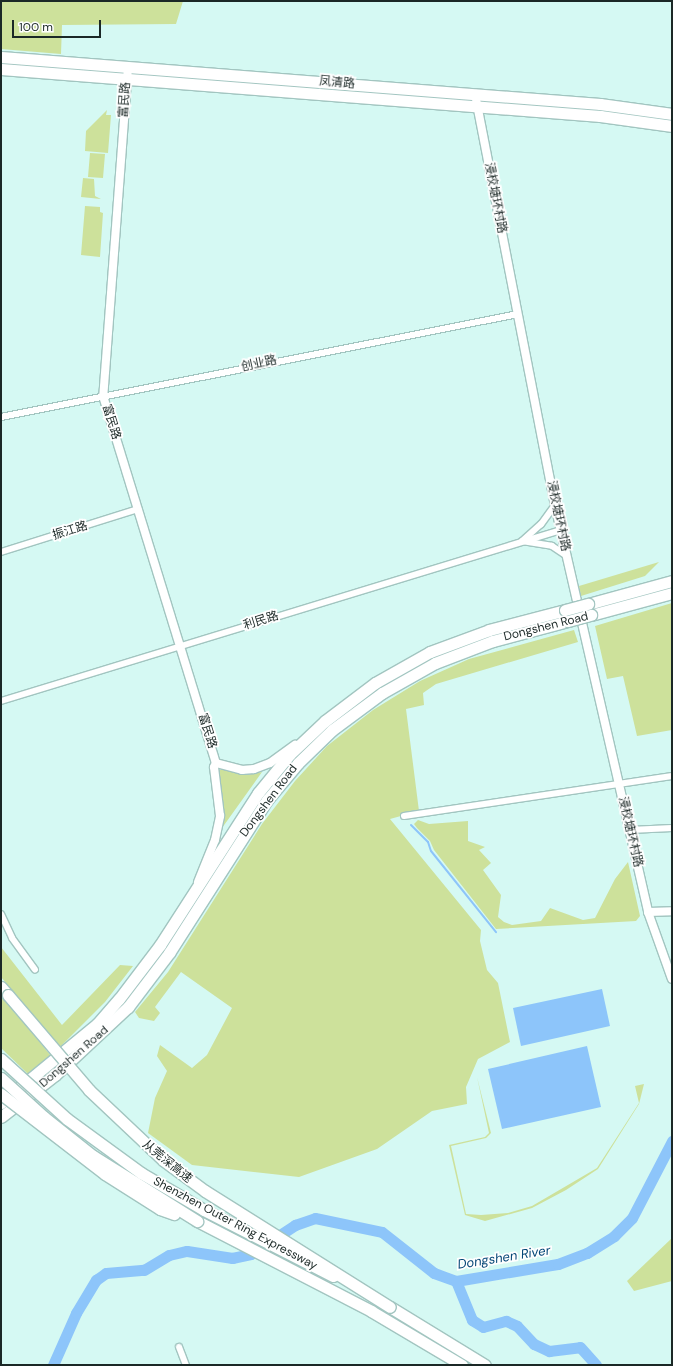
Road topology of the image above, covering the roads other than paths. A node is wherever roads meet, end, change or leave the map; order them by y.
1 (1, 57) edge
2 (128, 67) junction
3 (1, 69) edge
4 (127, 79) junction
5 (475, 94) junction
6 (478, 106) junction
7 (672, 114) edge
8 (672, 126) edge
9 (518, 314) junction
10 (104, 396) junction
11 (1, 417) edge
12 (555, 505) junction
13 (138, 509) junction
14 (561, 530) junction
15 (522, 541) junction
16 (1, 552) edge
17 (567, 556) junction
18 (672, 580) edge
19 (672, 593) edge
20 (180, 646) junction
21 (1, 701) edge
22 (300, 744) junction
23 (216, 762) junction
24 (672, 776) edge
25 (619, 784) junction
26 (404, 816) dead end
27 (672, 828) edge
28 (630, 830) junction
29 (197, 887) junction
30 (672, 911) edge
31 (648, 912) junction
32 (1, 914) edge
33 (34, 970) dead end
34 (672, 979) edge
35 (5, 991) edge
36 (1, 1059) edge
37 (1, 1078) edge
38 (1, 1094) edge
39 (1, 1103) edge
40 (1, 1117) edge
41 (197, 1221) junction
42 (390, 1307) junction
43 (180, 1347) dead end
44 (186, 1365) edge
45 (462, 1365) edge
46 (485, 1365) edge

1 - 2 highway, 凤清路
2 - 4 street, 富民路
2 - 5 highway, 凤清路
3 - 4 highway, 凤清路
4 - 6 highway, 凤清路
4 - 10 street, 富民路
5 - 6 street, 浸校塘环村路
5 - 7 highway, 凤清路
6 - 8 highway, 凤清路
6 - 9 street, 浸校塘环村路
9 - 10 street, 创业路
9 - 12 street, 浸校塘环村路
10 - 11 street, 创业路
10 - 13 street, 富民路
12 - 14 street, 浸校塘环村路
12 - 15 street
13 - 16 street, 振江路
13 - 20 street, 富民路
14 - 15 street, 利民路
14 - 17 street, 浸校塘环村路
15 - 17 street, 利民路
15 - 20 street, 利民路
17 - 25 street, 浸校塘环村路
18 - 22 highway, Dongshen Road, bridge
19 - 40 highway, Dongshen Road, bridge
20 - 21 street, 利民路
20 - 23 street, 富民路
22 - 23 street, 富民路
22 - 29 highway, Dongshen Road
23 - 29 street, 富民路
24 - 25 street
25 - 26 street
25 - 28 street, 浸校塘环村路
27 - 28 street
28 - 31 street, 浸校塘环村路
29 - 39 highway, Dongshen Road
30 - 31 street
31 - 34 street, 浸校塘环村路
32 - 33 street
35 - 42 highway, 从莞深高速, bridge
36 - 42 highway, Shenzhen Outer Ring Expressway, bridge
37 - 41 highway, Shenzhen Outer Ring Expressway, bridge
38 - 41 highway, bridge
41 - 45 highway, Shenzhen Outer Ring Expressway
42 - 46 highway, Shenzhen Outer Ring Expressway
43 - 44 street

